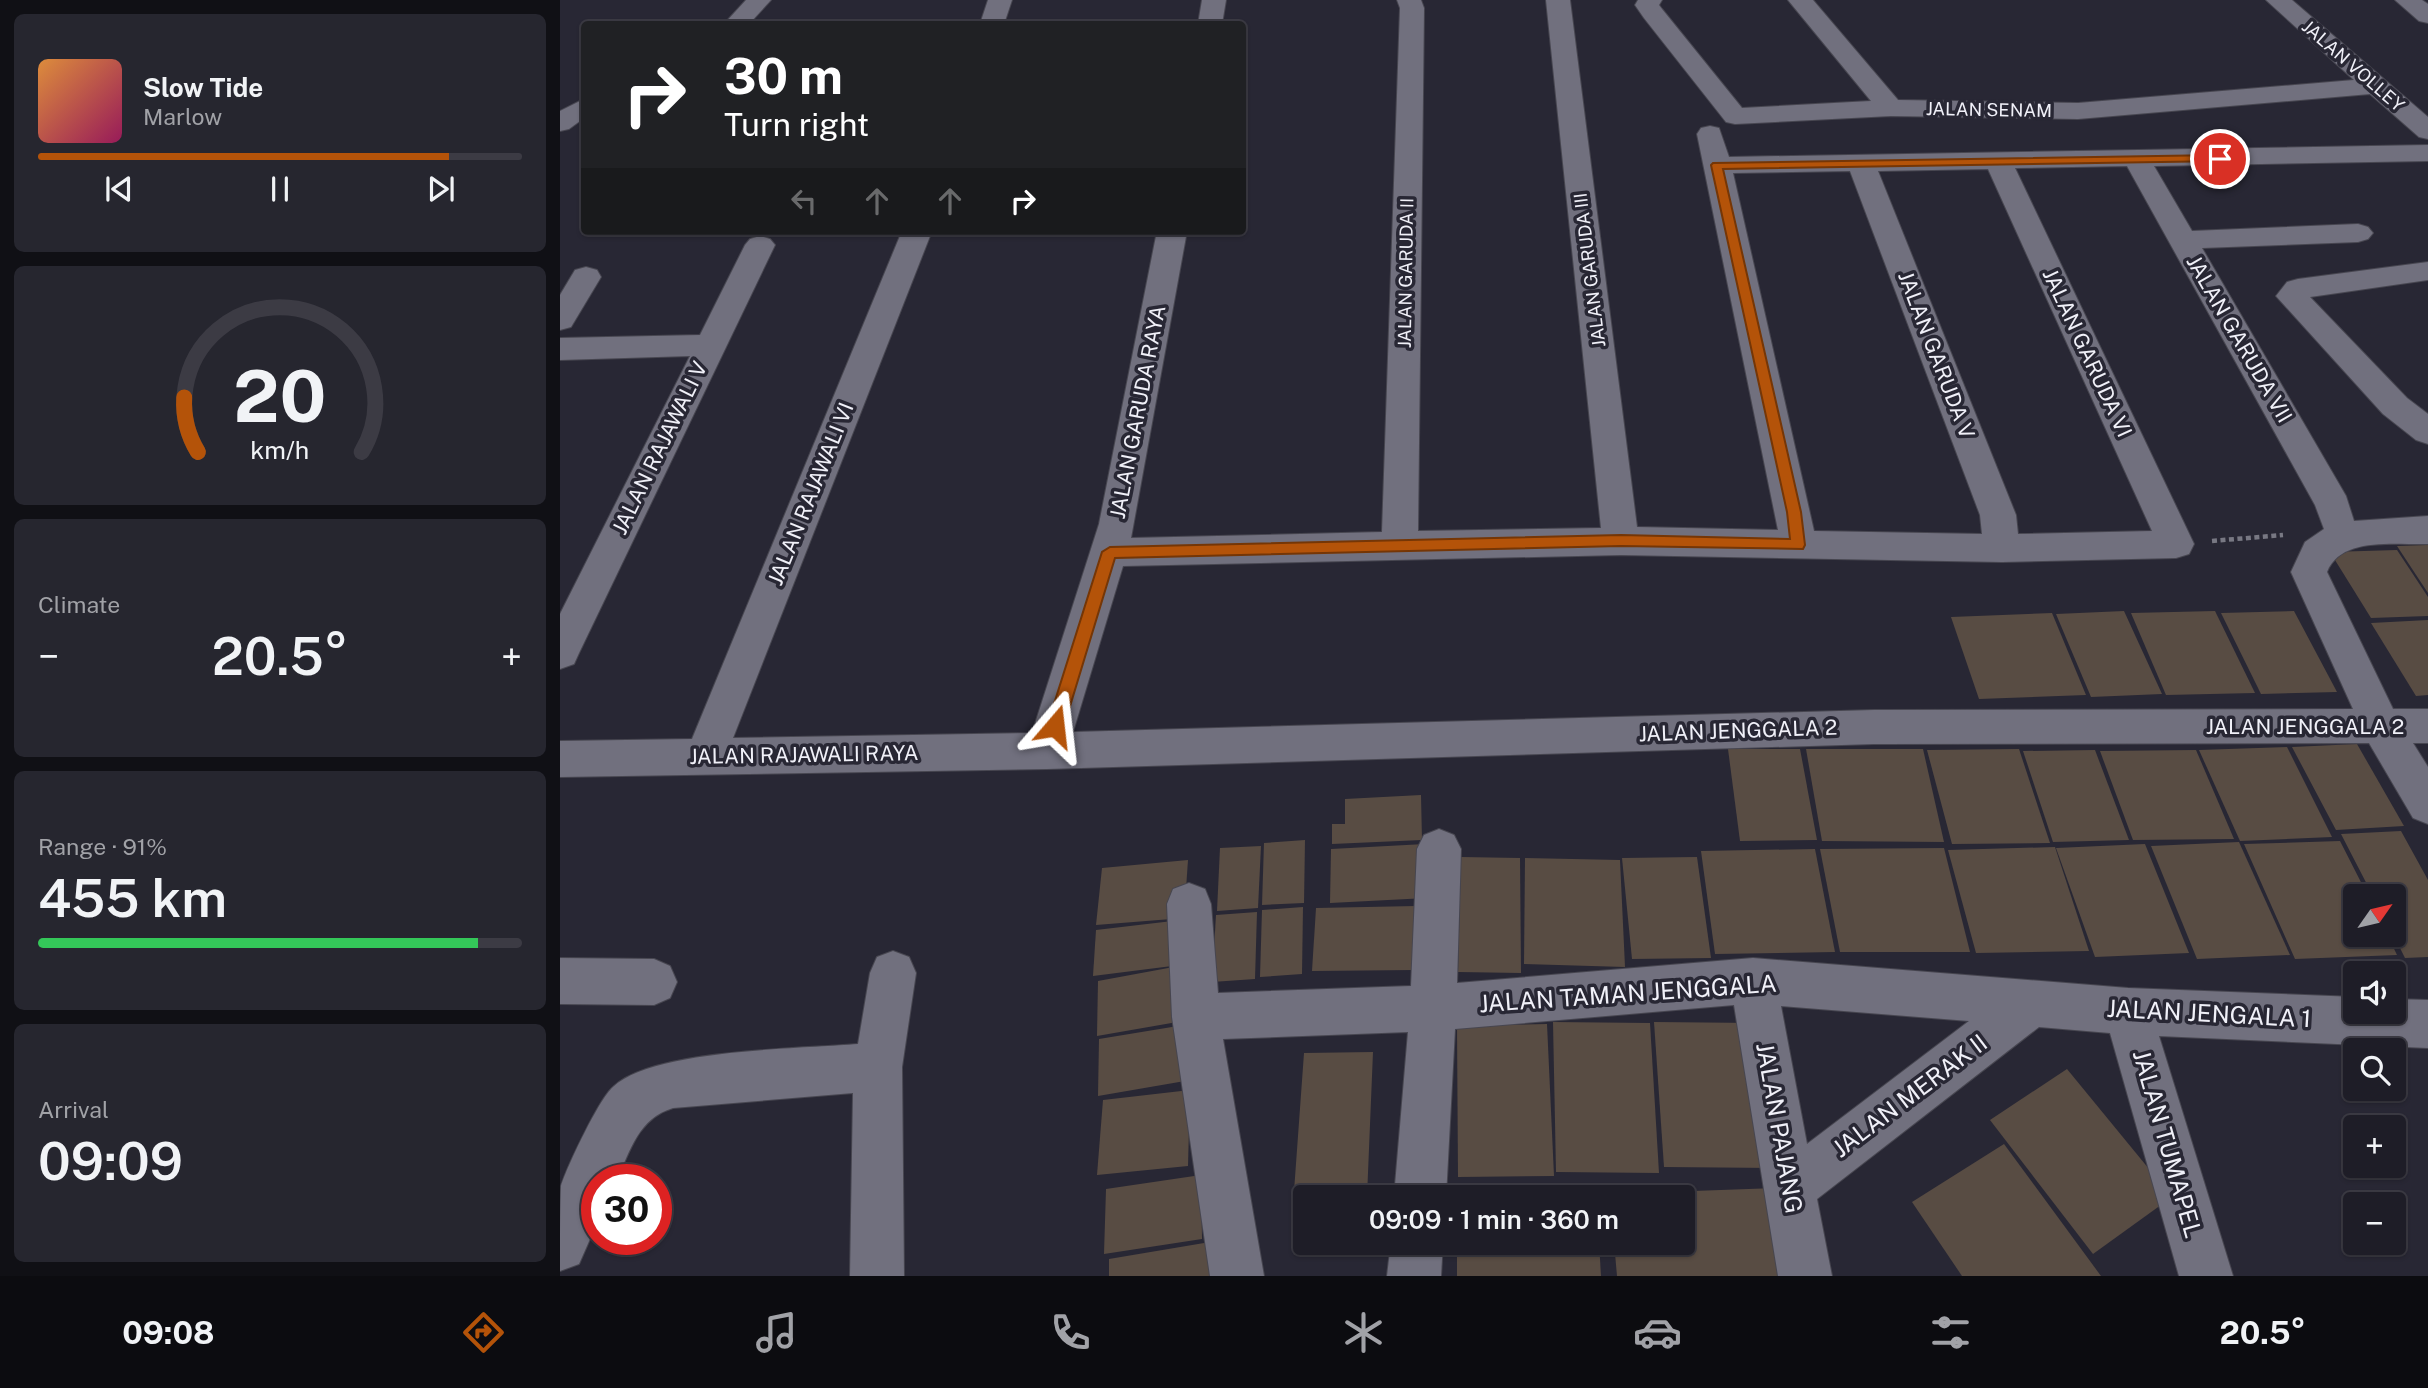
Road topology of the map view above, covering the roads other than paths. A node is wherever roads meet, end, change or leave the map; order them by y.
1 (759, 0) edge
2 (1000, 0) edge
3 (1214, 0) edge
4 (1409, 0) edge
5 (1558, 0) edge
6 (1800, 0) edge
7 (2278, 0) edge
8 (2407, 0) edge
9 (1651, 7) edge
10 (2428, 16) edge
11 (739, 21) edge
12 (993, 21) edge
13 (1210, 21) edge
14 (2375, 86) junction
15 (1891, 108) junction
16 (581, 109) edge
17 (560, 123) edge
18 (2428, 131) edge
19 (1710, 134) dead end
20 (2428, 153) edge
21 (2137, 160) junction
22 (1998, 161) junction
23 (1861, 163) junction
24 (1717, 165) junction
25 (2358, 233) dead end
26 (915, 235) edge
27 (1171, 235) edge
28 (2183, 240) junction
29 (760, 245) dead end
30 (2428, 271) edge
31 (586, 277) dead end
32 (560, 320) edge
33 (710, 345) junction
34 (560, 349) edge
35 (2428, 401) edge
36 (2395, 406) junction
37 (2428, 432) edge
38 (2337, 520) road end
39 (2428, 530) edge
40 (1621, 541) junction
41 (1798, 545) junction
42 (1400, 546) junction
43 (2002, 548) junction
44 (1110, 552) junction
45 (560, 653) edge
46 (2428, 726) edge
47 (2382, 728) junction
48 (1047, 751) junction
49 (705, 757) junction
50 (560, 759) edge
51 (2428, 806) edge
52 (1439, 849) dead end
53 (1189, 904) dead end
54 (893, 973) dead end
55 (560, 981) edge
56 (1753, 981) junction
57 (654, 982) dead end
58 (2032, 1003) junction
59 (1433, 1008) junction
60 (2128, 1011) junction
61 (1196, 1017) junction
62 (2428, 1024) edge
63 (878, 1067) junction
64 (1421, 1185) edge
65 (1789, 1189) junction
66 (560, 1245) edge
67 (1416, 1255) edge
68 (877, 1276) edge
69 (1237, 1276) edge
70 (1415, 1276) edge
71 (1805, 1276) edge
72 (2206, 1276) edge

1 - 11 street
2 - 12 street
3 - 13 street
4 - 42 street, JALAN GARUDA II
5 - 40 street, JALAN GARUDA III
6 - 15 street
7 - 14 street, JALAN VOLLEY
8 - 10 street
9 - 15 street, JALAN SENAM
14 - 15 street, JALAN SENAM
14 - 18 street, JALAN VOLLEY
16 - 17 street
19 - 24 street
20 - 21 street
21 - 22 street
21 - 28 street, JALAN GARUDA VII
22 - 23 street
22 - 43 street, JALAN GARUDA VI
23 - 24 street
23 - 43 street, JALAN GARUDA V
24 - 41 street
25 - 28 street
26 - 49 street, JALAN RAJAWALI VI
27 - 44 street, JALAN GARUDA RAYA
28 - 38 street, JALAN GARUDA VII
29 - 33 street, JALAN RAJAWALI V
30 - 36 street
31 - 32 street
33 - 34 street
33 - 45 street, JALAN RAJAWALI V
35 - 36 street
36 - 37 street
39 - 47 street
40 - 41 street
40 - 42 street
41 - 43 street
42 - 44 street
44 - 48 street, JALAN GARUDA RAYA
46 - 47 street, JALAN JENGGALA 2
47 - 48 street, JALAN JENGGALA 2
47 - 51 street
48 - 49 street, JALAN RAJAWALI RAYA
49 - 50 street, JALAN RAJAWALI RAYA
52 - 59 street
53 - 61 street
54 - 63 street
55 - 57 street
56 - 58 street, JALAN TAMAN JENGGALA
56 - 59 street, JALAN TAMAN JENGGALA
56 - 65 street, JALAN PAJANG
58 - 60 street, JALAN JENGALA 1
58 - 65 street, JALAN MERAK II
59 - 61 street, JALAN TAMAN JENGGALA
59 - 64 street
60 - 62 street, JALAN JENGALA 1
60 - 72 street, JALAN TUMAPEL
61 - 69 street
63 - 66 street
63 - 68 street
65 - 71 street, JALAN PAJANG
67 - 70 street

